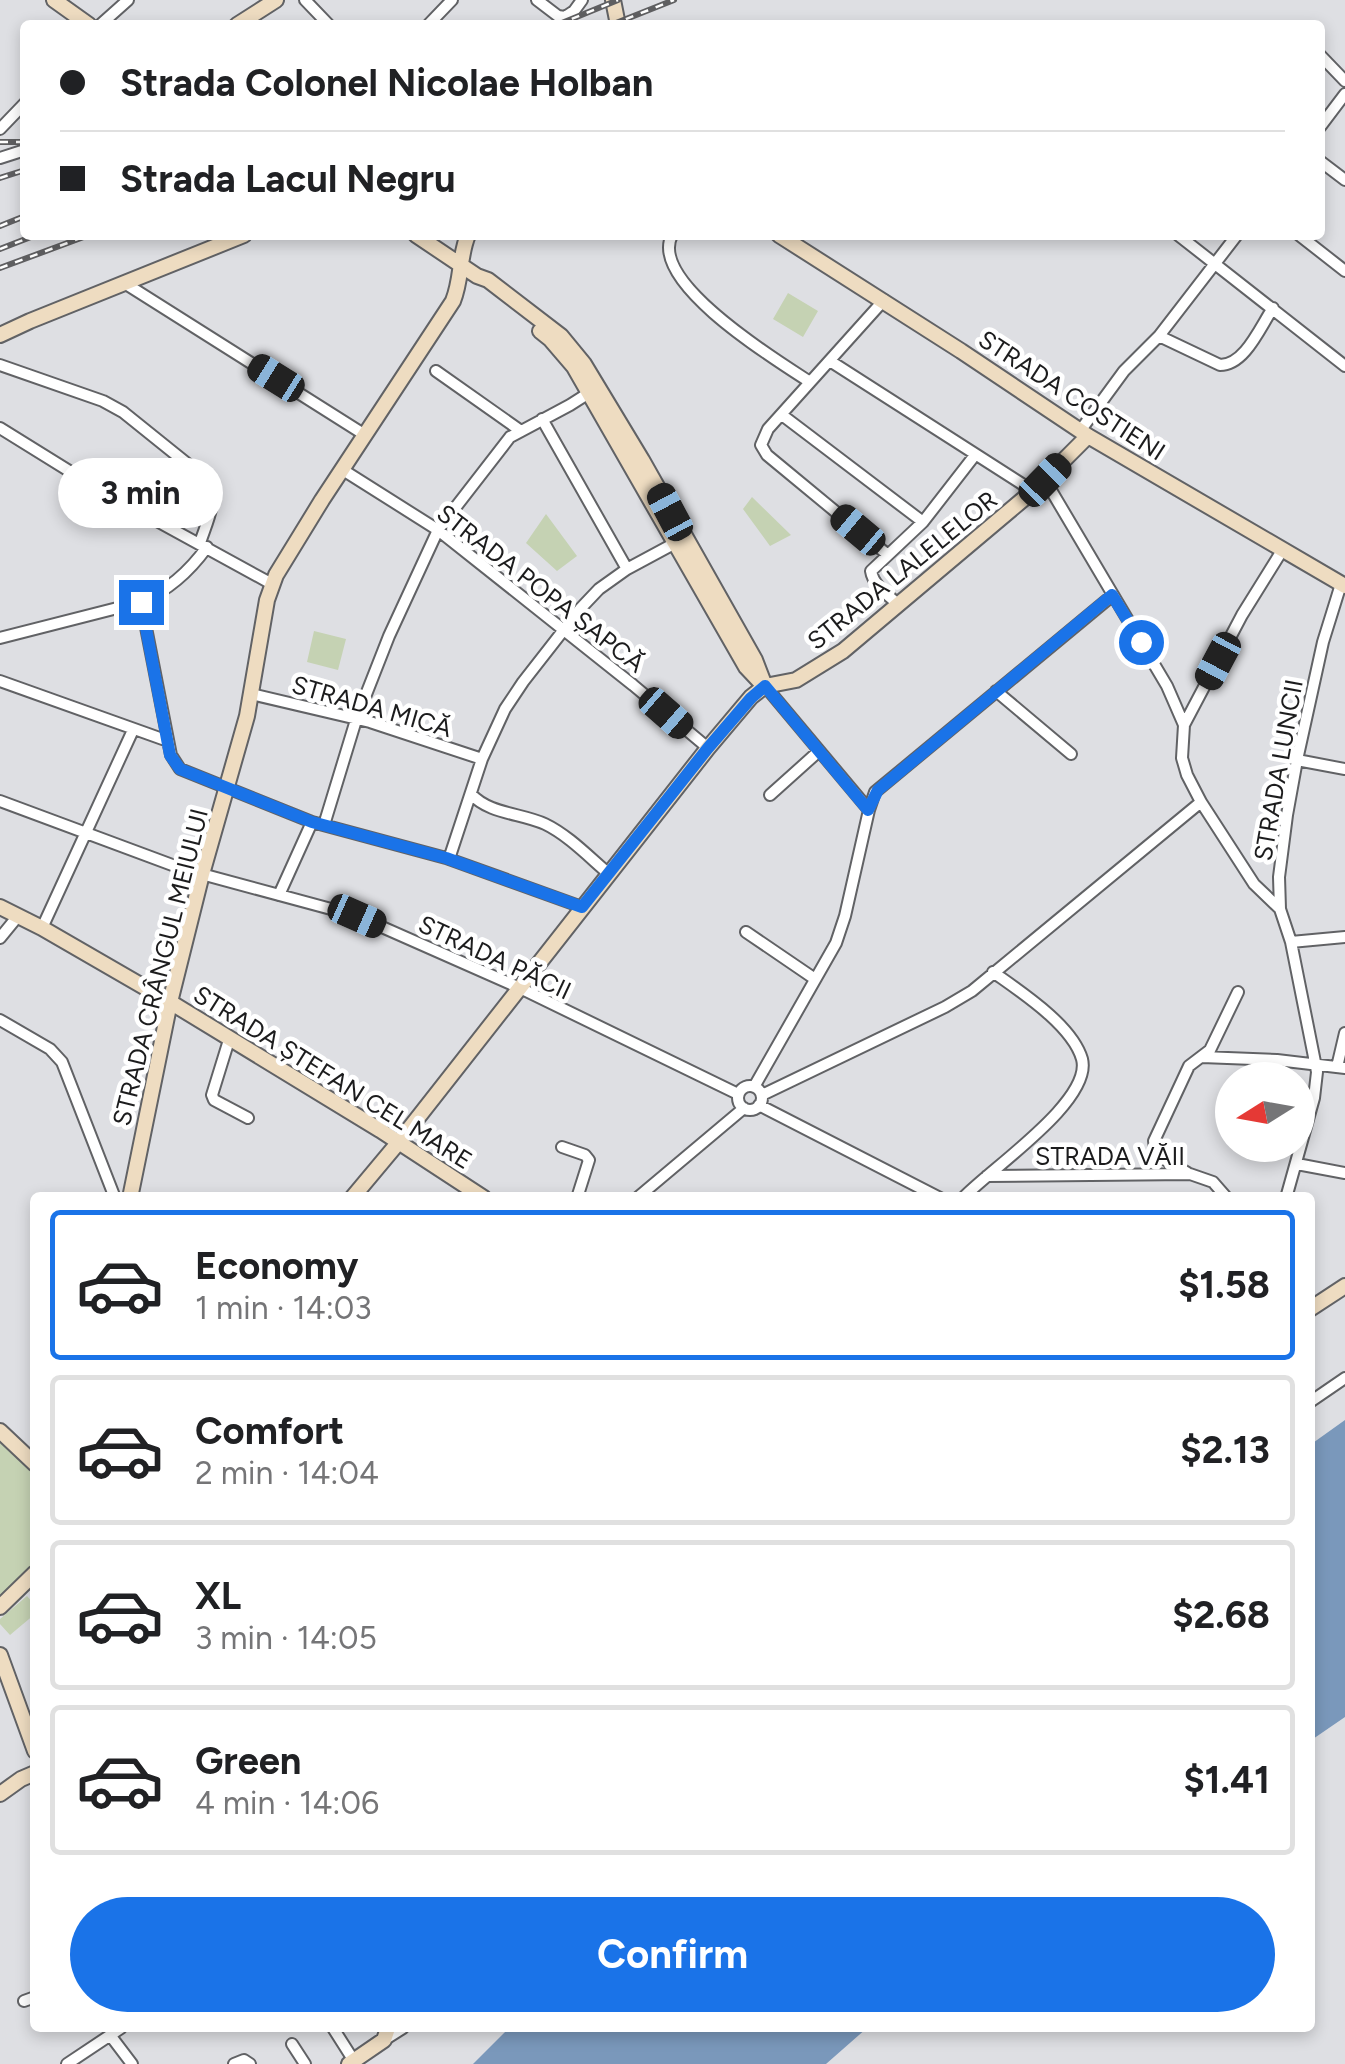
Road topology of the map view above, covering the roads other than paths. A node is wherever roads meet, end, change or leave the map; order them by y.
1 (54, 0) edge
2 (128, 0) edge
3 (276, 0) edge
4 (305, 0) edge
5 (452, 0) edge
6 (538, 0) edge
7 (582, 0) edge
8 (82, 20) edge
9 (106, 20) edge
10 (245, 20) edge
11 (324, 20) edge
12 (433, 20) edge
13 (1325, 59) edge
14 (1345, 81) edge
15 (1345, 94) edge
16 (20, 108) edge
17 (1325, 120) edge
18 (0, 130) edge
19 (1325, 164) edge
20 (1345, 180) edge
21 (232, 240) edge
22 (423, 240) edge
23 (467, 240) edge
24 (670, 240) edge
25 (788, 240) edge
26 (1184, 240) edge
27 (1233, 240) edge
28 (1305, 240) edge
29 (1215, 264) junction
30 (462, 266) junction
31 (1345, 272) edge
32 (126, 284) junction
33 (884, 300) junction
34 (1273, 308) junction
35 (0, 336) edge
36 (1160, 336) junction
37 (830, 361) junction
38 (0, 365) edge
39 (1345, 366) edge
40 (436, 371) dead end
41 (810, 382) junction
42 (594, 390) junction
43 (782, 415) junction
44 (542, 420) junction
45 (0, 428) edge
46 (521, 430) junction
47 (1084, 433) junction
48 (366, 435) junction
49 (974, 455) junction
50 (342, 470) junction
51 (1039, 486) junction
52 (923, 522) junction
53 (438, 530) junction
54 (680, 541) junction
55 (203, 545) junction
56 (1282, 549) junction
57 (888, 555) junction
58 (626, 569) junction
59 (272, 584) junction
60 (1343, 585) edge
61 (1112, 595) junction
62 (141, 602) junction
63 (899, 605) junction
64 (563, 630) junction
65 (0, 638) edge
66 (0, 681) edge
67 (765, 686) junction
68 (996, 692) junction
69 (251, 694) junction
70 (356, 720) junction
71 (1184, 725) junction
72 (134, 730) junction
73 (168, 741) junction
74 (708, 748) junction
75 (819, 750) junction
76 (1070, 754) dead end
77 (482, 760) junction
78 (1297, 760) junction
79 (1345, 769) edge
80 (227, 789) junction
81 (471, 794) junction
82 (770, 796) dead end
83 (0, 801) edge
84 (1201, 802) junction
85 (868, 810) junction
86 (318, 823) junction
87 (86, 832) junction
88 (450, 860) junction
89 (202, 874) junction
90 (608, 874) junction
91 (279, 895) junction
92 (0, 907) edge
93 (582, 907) junction
94 (1280, 909) junction
95 (18, 916) junction
96 (42, 928) junction
97 (746, 932) dead end
98 (1345, 937) edge
99 (0, 938) edge
100 (1291, 942) junction
101 (993, 972) junction
102 (816, 979) junction
103 (520, 988) junction
104 (1238, 992) dead end
105 (170, 1002) junction
106 (0, 1020) edge
107 (1345, 1033) edge
108 (229, 1040) junction
109 (1201, 1057) junction
110 (1316, 1064) junction
111 (1341, 1068) edge
112 (738, 1094) junction
113 (758, 1096) junction
114 (744, 1108) junction
115 (248, 1118) dead end
116 (398, 1143) junction
117 (562, 1147) dead end
118 (1296, 1164) junction
119 (1345, 1173) edge
120 (1190, 1174) junction
121 (985, 1176) junction
122 (113, 1192) edge
123 (131, 1192) edge
124 (357, 1192) edge
125 (475, 1192) edge
126 (579, 1192) edge
127 (644, 1192) edge
128 (929, 1192) edge
129 (969, 1192) edge
130 (1222, 1192) edge
131 (1288, 1192) edge
132 (1345, 1286) edge
133 (1315, 1307) edge
134 (1345, 1378) edge
135 (1315, 1399) edge
136 (0, 1431) edge
137 (30, 1459) edge
138 (30, 1578) edge
139 (0, 1607) edge
140 (0, 1655) edge
141 (30, 1737) edge
142 (30, 1775) edge
143 (3, 1788) edge
144 (115, 2032) edge
145 (335, 2032) edge
146 (386, 2034) edge
147 (110, 2035) junction
148 (292, 2044) dead end
149 (352, 2062) edge
150 (67, 2064) edge
151 (132, 2064) edge
152 (234, 2064) edge
153 (250, 2064) edge
154 (305, 2064) edge

1 - 8 street
2 - 9 street
3 - 10 street
4 - 11 street
5 - 12 street
6 - 7 street
13 - 14 street
15 - 17 street
16 - 18 street
19 - 20 street
21 - 32 street
22 - 30 street
23 - 30 street, STRADA CRÂNGUL MEIULUI
24 - 41 street
25 - 33 street, STRADA COSTIENI
26 - 29 street
27 - 29 street
28 - 31 street
29 - 34 street
29 - 36 street
30 - 42 street
30 - 48 street, STRADA CRÂNGUL MEIULUI
32 - 35 street
32 - 48 street
33 - 37 street
33 - 47 street, STRADA COSTIENI
34 - 36 street
34 - 39 street
36 - 47 street
37 - 41 street
37 - 49 street
38 - 55 street
40 - 46 street
41 - 43 street
42 - 44 street
42 - 54 street
43 - 52 street
43 - 57 street
44 - 46 street
44 - 58 street
45 - 55 street
46 - 53 street
47 - 51 street, STRADA LALELELOR
47 - 56 street, STRADA COSTIENI
48 - 50 street, STRADA CRÂNGUL MEIULUI
49 - 51 street
49 - 52 street
50 - 53 street, STRADA POPA ȘAPCĂ
50 - 59 street, STRADA CRÂNGUL MEIULUI
51 - 61 street
51 - 63 street, STRADA LALELELOR
52 - 57 street
53 - 64 street, STRADA POPA ȘAPCĂ
53 - 70 street
54 - 58 street
54 - 67 street
55 - 59 street
55 - 62 street
56 - 60 street, STRADA COSTIENI
56 - 71 street
57 - 63 street
58 - 64 street
59 - 69 street, STRADA CRÂNGUL MEIULUI
60 - 78 street, STRADA LUNCII
61 - 68 street
61 - 71 street
62 - 65 street
62 - 73 street
63 - 67 street, STRADA LALELELOR
64 - 74 street, STRADA POPA ȘAPCĂ
64 - 77 street
66 - 72 street
67 - 74 street, STRADA LALELELOR
67 - 75 street
68 - 76 street
68 - 85 street
69 - 70 street, STRADA MICĂ
69 - 80 street, STRADA CRÂNGUL MEIULUI
70 - 77 street, STRADA MICĂ
70 - 86 street
71 - 84 street
72 - 73 street
72 - 87 street
73 - 80 street
74 - 90 street, STRADA LALELELOR
75 - 82 street
75 - 85 street
77 - 81 street
78 - 79 street
78 - 94 street, STRADA LUNCII
80 - 86 street
80 - 89 street, STRADA CRÂNGUL MEIULUI
81 - 88 street
81 - 90 street
83 - 87 street, STRADA PĂCII
84 - 94 street
84 - 101 street
85 - 102 street
86 - 88 street
86 - 91 street
87 - 89 street, STRADA PĂCII
87 - 96 street
88 - 93 street
89 - 91 street, STRADA PĂCII
89 - 105 street, STRADA CRÂNGUL MEIULUI
90 - 93 street, STRADA LALELELOR
91 - 103 street, STRADA PĂCII
92 - 95 street, STRADA ȘTEFAN CEL MARE
93 - 103 street, STRADA LALELELOR
94 - 100 street, STRADA LUNCII
95 - 96 street, STRADA ȘTEFAN CEL MARE
95 - 99 street
96 - 105 street, STRADA ȘTEFAN CEL MARE
97 - 102 street
98 - 100 street
100 - 110 street, STRADA LUNCII
101 - 113 street
101 - 121 street
102 - 113 street
103 - 112 street, STRADA PĂCII
103 - 116 street, STRADA LALELELOR
104 - 109 street
105 - 108 street, STRADA ȘTEFAN CEL MARE
105 - 123 street, STRADA CRÂNGUL MEIULUI
106 - 122 street
107 - 111 street
108 - 115 street
108 - 116 street, STRADA ȘTEFAN CEL MARE
109 - 110 street
109 - 120 street
110 - 111 street
110 - 118 street, STRADA LUNCII
112 - 113 street
112 - 114 street
113 - 114 street
113 - 128 street
114 - 127 street
116 - 124 street, STRADA LALELELOR
116 - 125 street, STRADA ȘTEFAN CEL MARE
117 - 126 street
118 - 119 street
118 - 131 street, STRADA LUNCII
120 - 121 street, STRADA VĂII
120 - 130 street, STRADA VĂII
121 - 129 street
132 - 133 street
134 - 135 street
136 - 137 street
138 - 139 street
140 - 141 street
142 - 143 street
144 - 147 street
145 - 149 street
146 - 149 street
147 - 150 street
147 - 151 street
148 - 154 street
152 - 153 street

